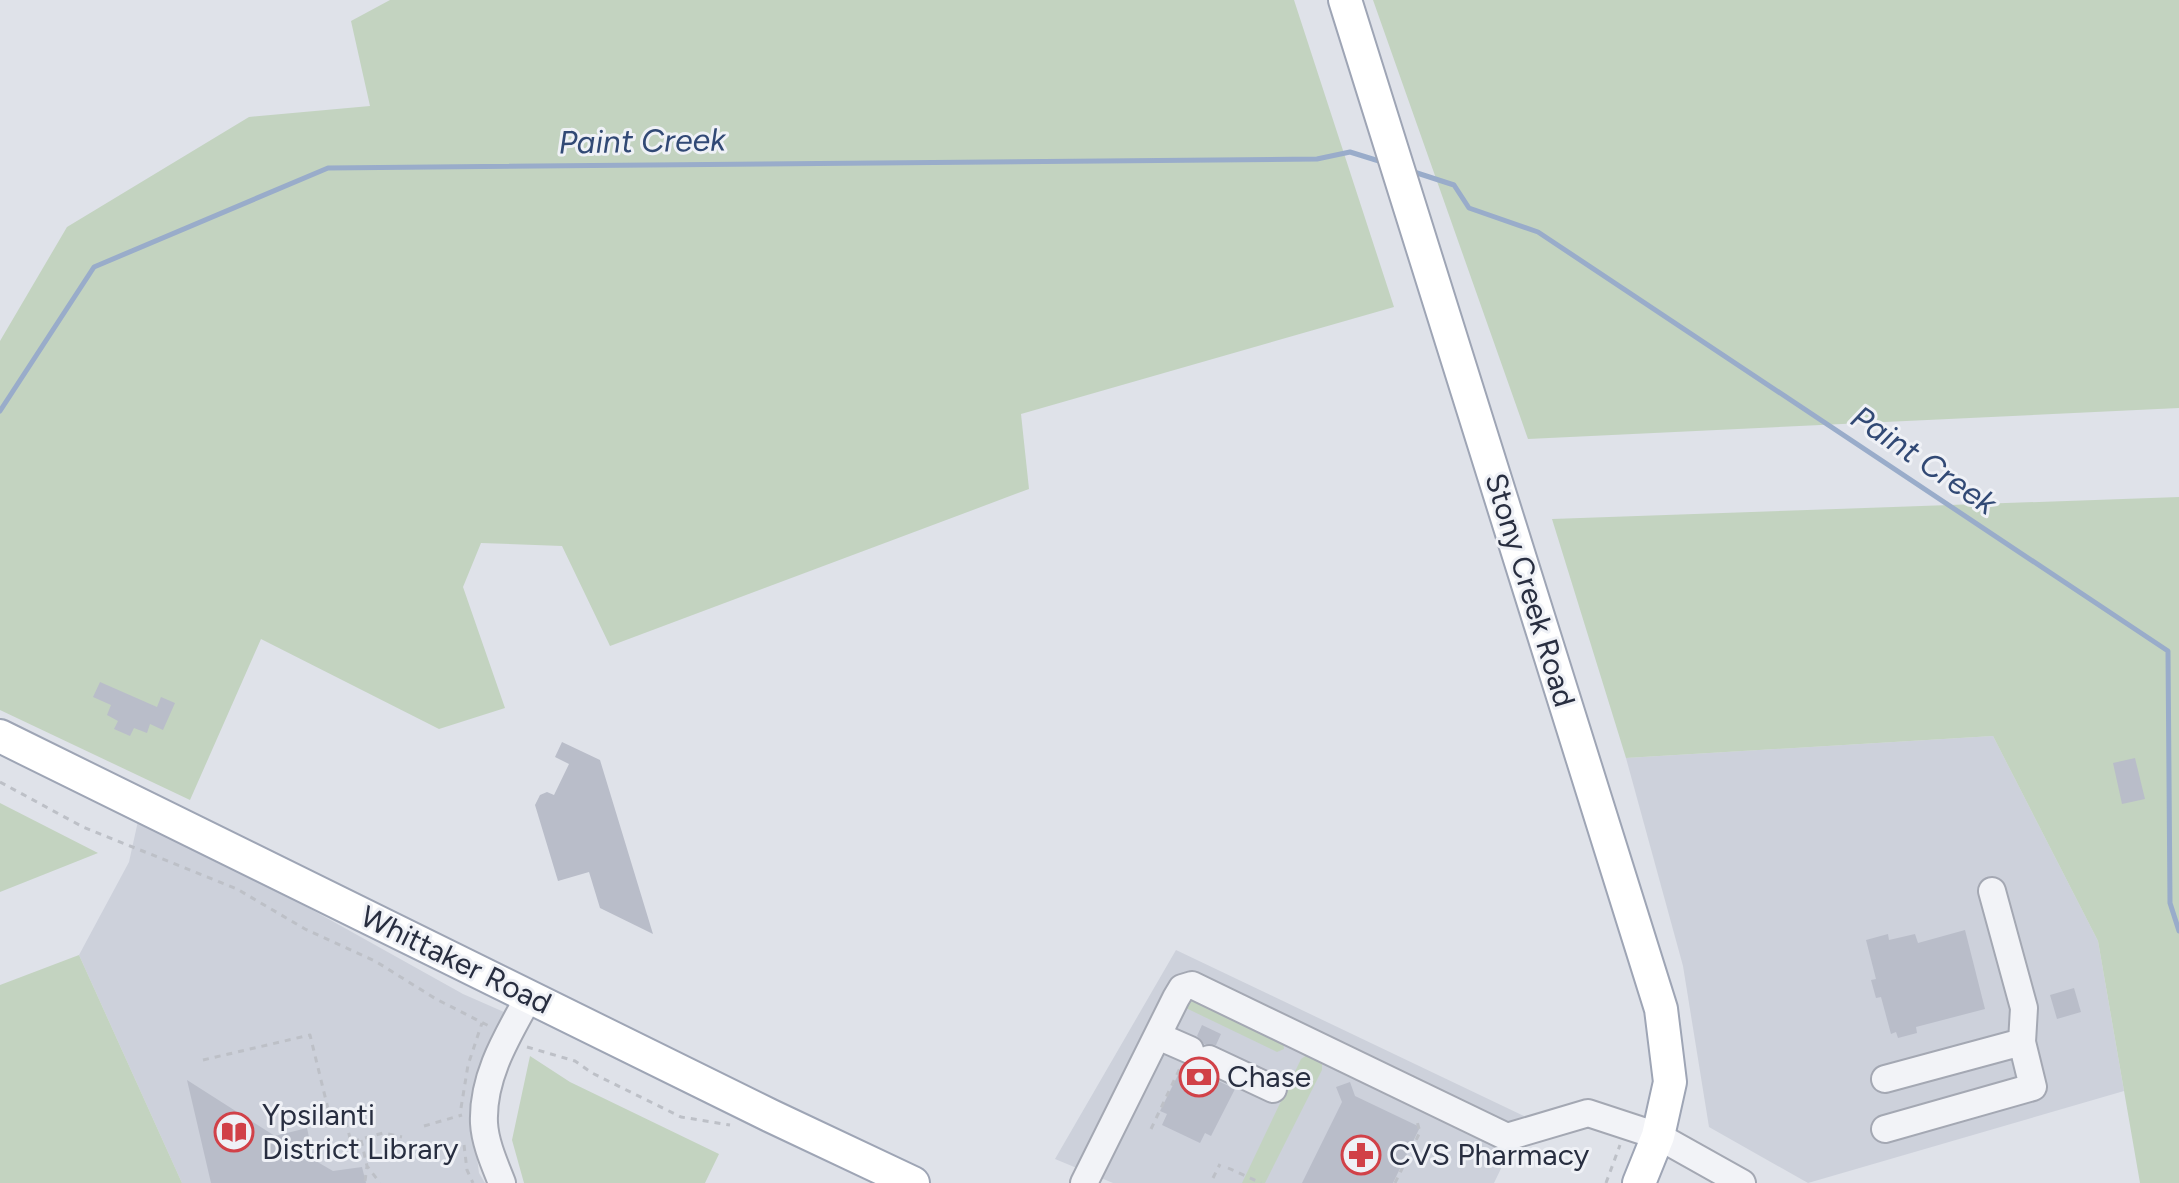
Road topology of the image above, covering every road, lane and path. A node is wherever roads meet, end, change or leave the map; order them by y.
1 (1345, 0) edge
2 (0, 736) edge
3 (0, 782) edge
4 (1992, 891) dead end
5 (530, 995) junction
6 (482, 1023) junction
7 (489, 1026) dead end
8 (1158, 1036) junction
9 (2022, 1042) junction
10 (523, 1045) dead end
11 (1194, 1056) junction
12 (203, 1060) dead end
13 (1885, 1079) dead end
14 (1273, 1089) dead end
15 (1414, 1114) dead end
16 (424, 1126) dead end
17 (740, 1126) dead end
18 (1151, 1129) dead end
19 (1885, 1129) dead end
20 (1658, 1136) junction
21 (402, 1137) dead end
22 (361, 1139) junction
23 (1622, 1141) dead end
24 (464, 1143) dead end
25 (1220, 1164) dead end
26 (367, 1166) junction
27 (1228, 1168) dead end
28 (1213, 1178) dead end
29 (365, 1181) dead end
30 (380, 1183) edge
31 (473, 1183) edge
32 (502, 1183) edge
33 (913, 1183) edge
34 (1084, 1183) edge
35 (1261, 1183) edge
36 (1395, 1183) edge
37 (1606, 1183) edge
38 (1639, 1183) edge
39 (1742, 1183) edge

1 - 20 main road, Stony Creek Road
2 - 5 main road, Whittaker Road
3 - 6 path
4 - 9 street
5 - 32 street
5 - 33 main road, Whittaker Road
6 - 7 path
6 - 16 path
8 - 11 street
8 - 20 street
8 - 34 street
9 - 13 street
9 - 19 street
10 - 17 path
11 - 14 street
11 - 18 path
12 - 22 path
15 - 36 path
20 - 38 main road, Stony Creek Road
20 - 39 street
21 - 22 path
22 - 26 path
23 - 37 path
24 - 31 path
25 - 28 path
26 - 29 path
26 - 30 path
27 - 35 path

